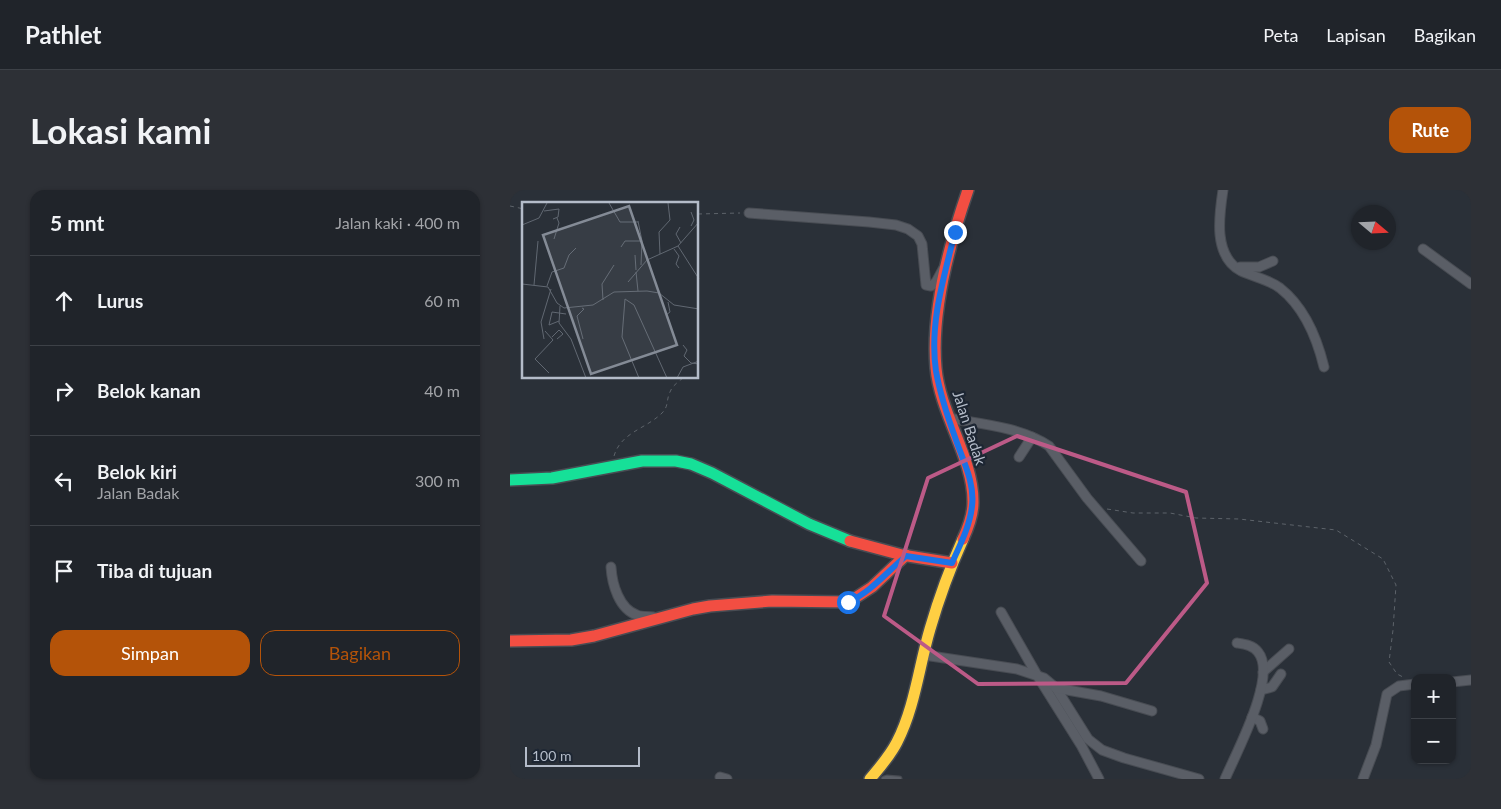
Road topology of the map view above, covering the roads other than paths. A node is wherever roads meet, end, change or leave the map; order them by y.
1 (968, 190) edge
2 (1223, 190) edge
3 (748, 213) road end
4 (1423, 249) dead end
5 (949, 258) junction
6 (1273, 261) dead end
7 (1235, 266) junction
8 (1471, 284) edge
9 (1324, 367) dead end
10 (948, 418) junction
11 (1032, 438) junction
12 (1019, 457) dead end
13 (510, 480) edge
14 (906, 556) junction
15 (1141, 561) dead end
16 (952, 563) junction
17 (610, 567) dead end
18 (1001, 612) dead end
19 (666, 618) junction
20 (510, 640) edge
21 (1237, 643) dead end
22 (1289, 649) dead end
23 (924, 656) junction
24 (1263, 672) junction
25 (1281, 674) dead end
26 (1037, 675) junction
27 (1471, 680) edge
28 (1456, 682) edge
29 (1411, 684) edge
30 (1056, 688) junction
31 (1261, 690) junction
32 (1152, 711) dead end
33 (1252, 717) junction
34 (1263, 729) dead end
35 (870, 779) edge
36 (884, 779) edge
37 (899, 779) edge
38 (1099, 779) edge
39 (1199, 779) edge
40 (1225, 779) edge
41 (1363, 779) edge

1 - 5 street, Jalan Badak
2 - 7 street
3 - 5 street
4 - 8 street
5 - 10 street, Jalan Badak
6 - 7 street
7 - 9 street
10 - 11 street
10 - 16 street, Jalan Badak
11 - 12 street
11 - 15 street
13 - 14 street
14 - 16 street
14 - 19 street
16 - 23 street, Jalan Badak
17 - 19 street
18 - 26 street
19 - 20 street
21 - 24 street
22 - 24 street
23 - 26 street
23 - 35 street, Jalan Badak
24 - 31 street
25 - 31 street
26 - 30 street
26 - 38 street
27 - 28 street
29 - 41 street
30 - 32 street
30 - 39 street
31 - 33 street
33 - 34 street
33 - 40 street
36 - 37 lane

